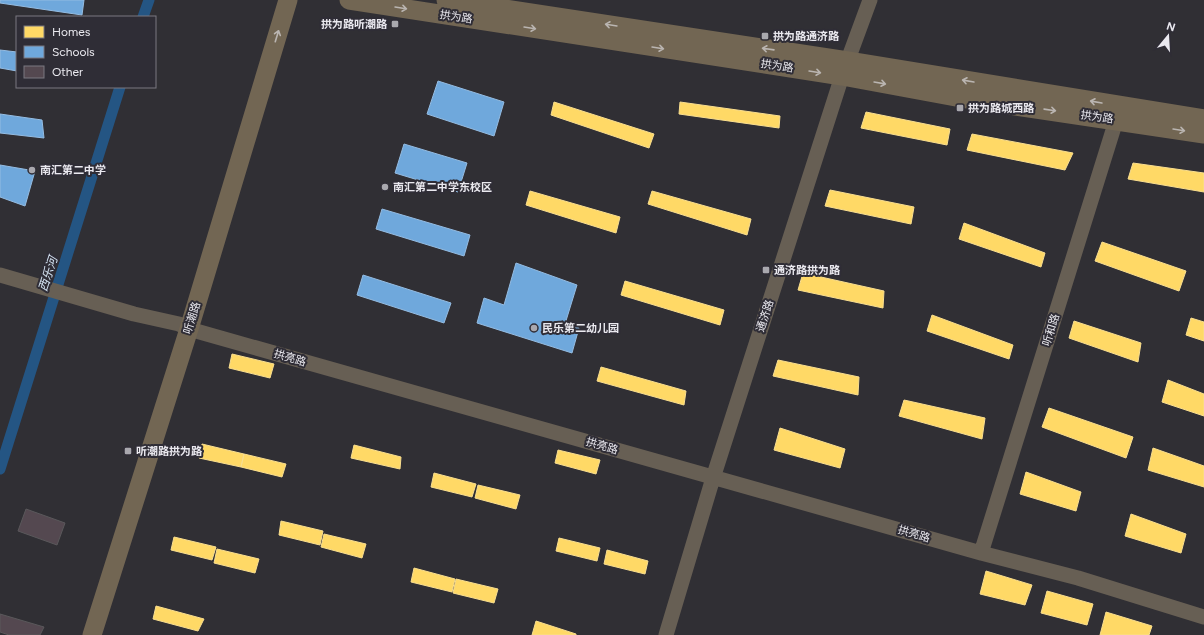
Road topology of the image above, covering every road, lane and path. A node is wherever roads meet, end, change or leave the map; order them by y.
1 (274, 0) edge
2 (288, 0) edge
3 (349, 0) edge
4 (446, 0) edge
5 (870, 0) edge
6 (845, 68) junction
7 (1118, 113) junction
8 (1204, 119) edge
9 (1204, 134) edge
10 (0, 275) edge
11 (184, 327) junction
12 (713, 478) junction
13 (981, 553) junction
14 (1204, 617) edge
15 (79, 635) edge
16 (92, 635) edge
17 (666, 635) edge

1 - 11 main road, 听潮路
11 -> 2 main road, 听潮路
3 -> 6 main road, 拱为路
6 -> 4 main road, 拱为路
5 - 6 street, 通济路
6 - 7 main road, 拱为路
6 - 12 street, 通济路
7 - 8 main road, 拱为路
7 -> 9 main road, 拱为路
7 - 13 street, 听和路
10 - 11 street, 拱亮路
11 - 12 street, 拱亮路
11 - 15 main road, 听潮路
11 - 16 main road, 听潮路
12 - 13 street, 拱亮路
12 - 17 street, 通济路
13 - 14 street, 拱亮路

